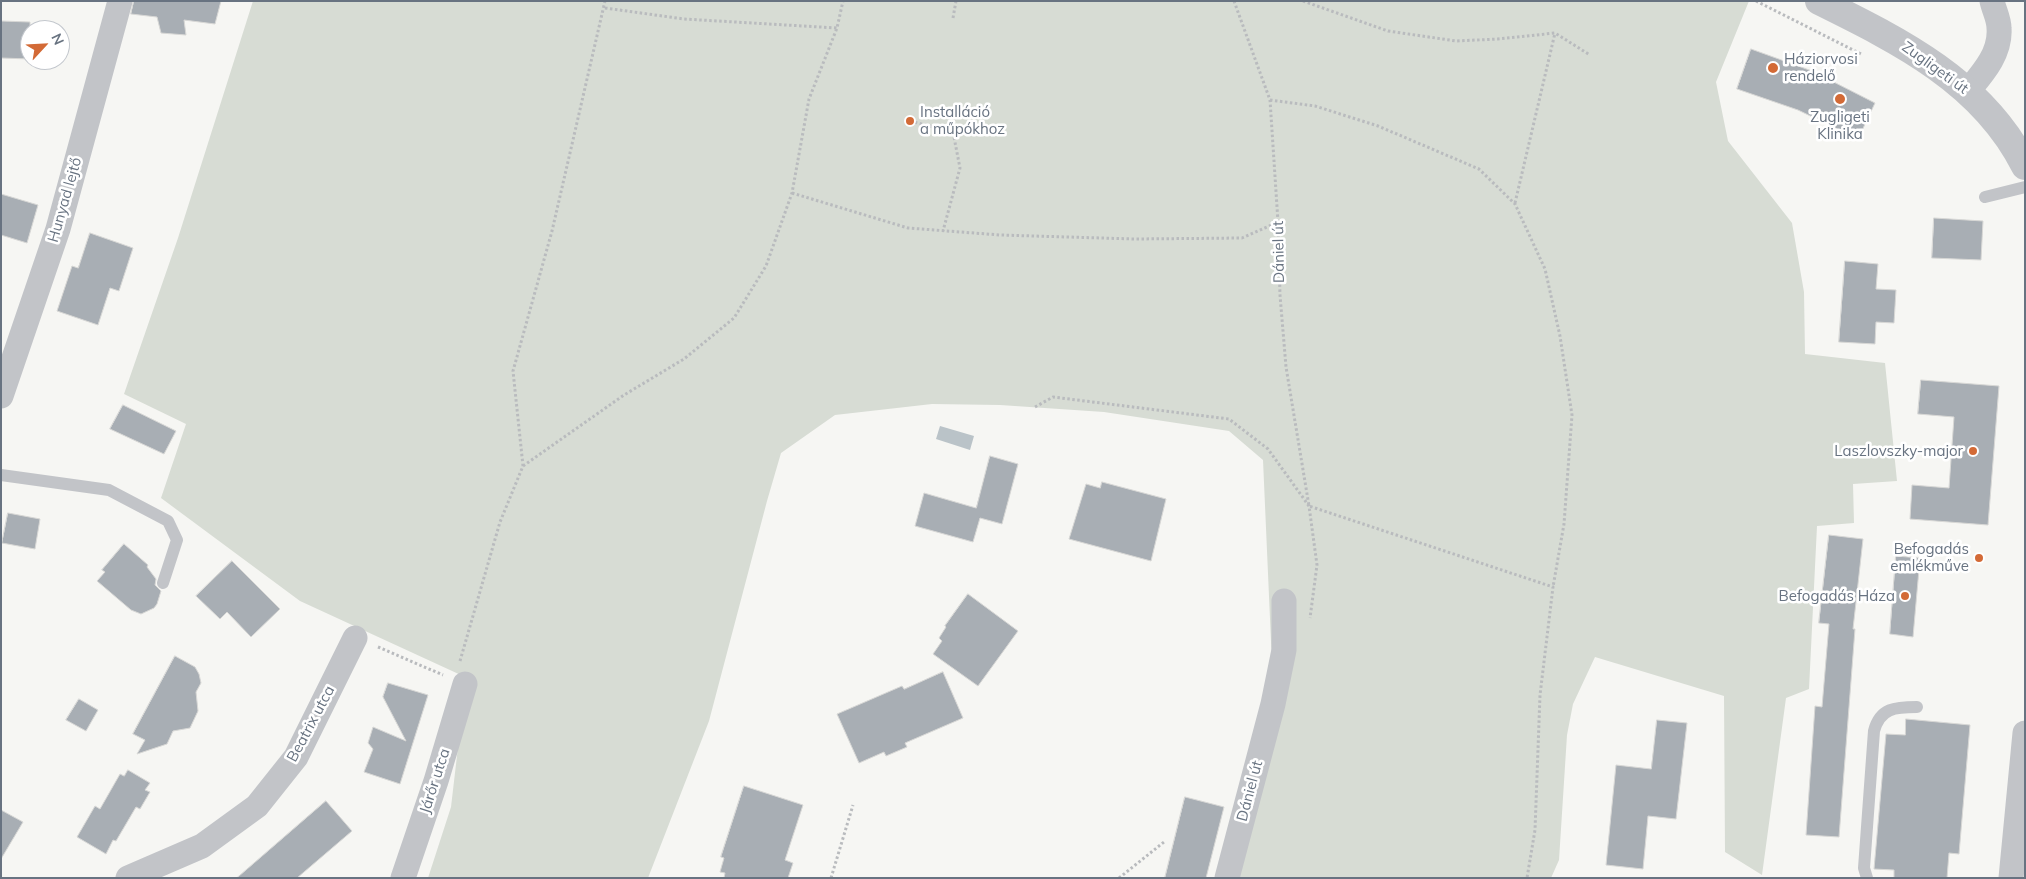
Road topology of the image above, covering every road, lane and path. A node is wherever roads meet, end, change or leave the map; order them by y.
1 (120, 1) edge
2 (605, 1) edge
3 (843, 1) edge
4 (956, 1) edge
5 (1234, 1) edge
6 (1303, 1) edge
7 (1756, 1) edge
8 (1819, 1) edge
9 (1992, 1) edge
10 (605, 8) junction
11 (953, 18) dead end
12 (836, 28) junction
13 (1555, 33) junction
14 (1590, 55) dead end
15 (1869, 58) dead end
16 (1968, 91) junction
17 (1270, 100) junction
18 (910, 121) dead end
19 (2025, 166) edge
20 (2025, 187) edge
21 (792, 193) junction
22 (1985, 197) dead end
23 (1515, 204) junction
24 (1278, 222) junction
25 (943, 231) junction
26 (1, 396) edge
27 (1035, 407) dead end
28 (522, 466) junction
29 (1, 475) edge
30 (1309, 506) junction
31 (163, 583) dead end
32 (1553, 587) junction
33 (1284, 601) dead end
34 (1309, 624) dead end
35 (355, 638) joint
36 (465, 684) junction
37 (1917, 707) dead end
38 (2025, 732) edge
39 (853, 806) dead end
40 (1164, 842) dead end
41 (128, 878) edge
42 (403, 878) edge
43 (831, 878) edge
44 (1119, 878) edge
45 (1227, 878) edge
46 (1527, 878) edge
47 (1867, 878) edge
48 (2010, 878) edge

1 - 26 street, Hunyad lejtő
2 - 10 path
3 - 12 path
4 - 11 path
5 - 17 path, Dániel út
6 - 13 path
7 - 15 path
8 - 16 street, Zugligeti út
9 - 16 street
10 - 12 path
10 - 28 path
12 - 21 path
13 - 14 path
13 - 23 path
16 - 19 street, Zugligeti út
17 - 23 path
17 - 24 path, Dániel út
18 - 25 path
20 - 22 lane
21 - 25 path
21 - 28 path
23 - 32 path
24 - 25 path
24 - 30 path, Dániel út
27 - 30 path, Dániel út
28 - 36 path
29 - 31 lane
30 - 32 path
30 - 34 path, Dániel út
32 - 46 path
33 - 45 street, Dániel út
35 - 36 path
35 - 41 street, Beatrix utca
36 - 42 street, Járőr utca
37 - 47 lane
38 - 48 street
39 - 43 path
40 - 44 path

